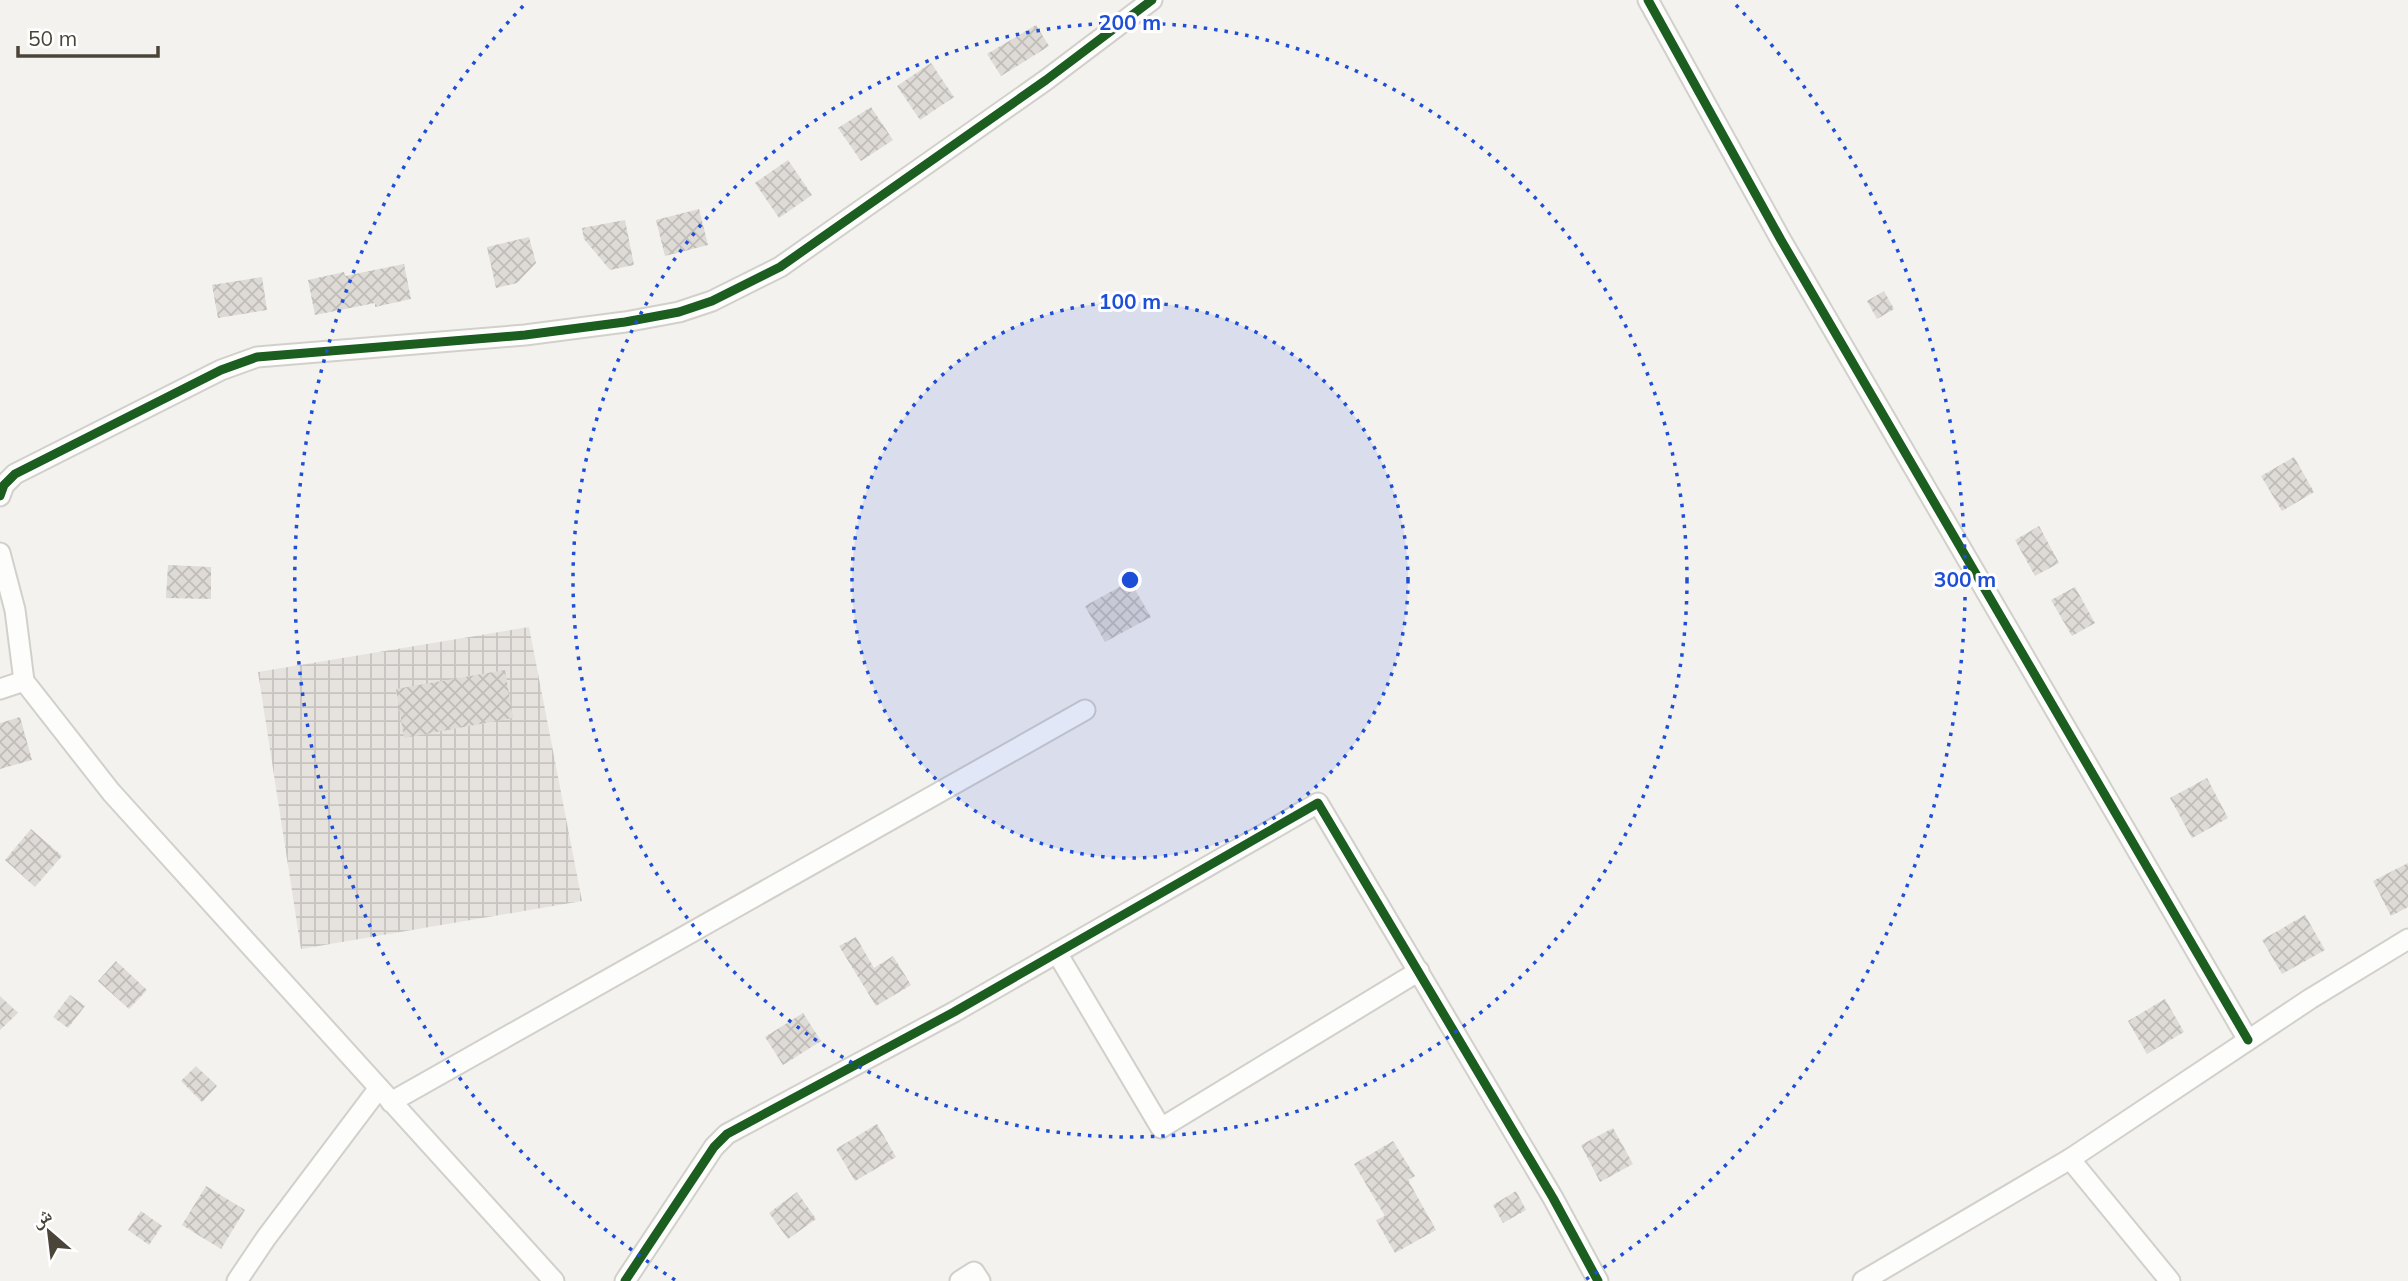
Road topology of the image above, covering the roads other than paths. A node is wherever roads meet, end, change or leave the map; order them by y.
1 (1152, 0) edge
2 (1648, 0) edge
3 (0, 496) edge
4 (0, 553) edge
5 (24, 681) junction
6 (0, 689) edge
7 (1085, 710) dead end
8 (2408, 939) edge
9 (1057, 953) junction
10 (1419, 971) junction
11 (2248, 1040) junction
12 (385, 1095) junction
13 (2070, 1158) junction
14 (237, 1281) edge
15 (554, 1281) edge
16 (625, 1281) edge
17 (960, 1281) edge
18 (980, 1281) edge
19 (1598, 1281) edge
20 (1863, 1281) edge
21 (2170, 1281) edge

1 - 3 street
2 - 11 street
4 - 5 street
5 - 6 street
5 - 12 street
7 - 12 street
8 - 11 street
9 - 10 street
9 - 10 street
9 - 16 street
10 - 19 street
11 - 13 street
12 - 14 street
12 - 15 street
13 - 20 street
13 - 21 street
17 - 18 street

